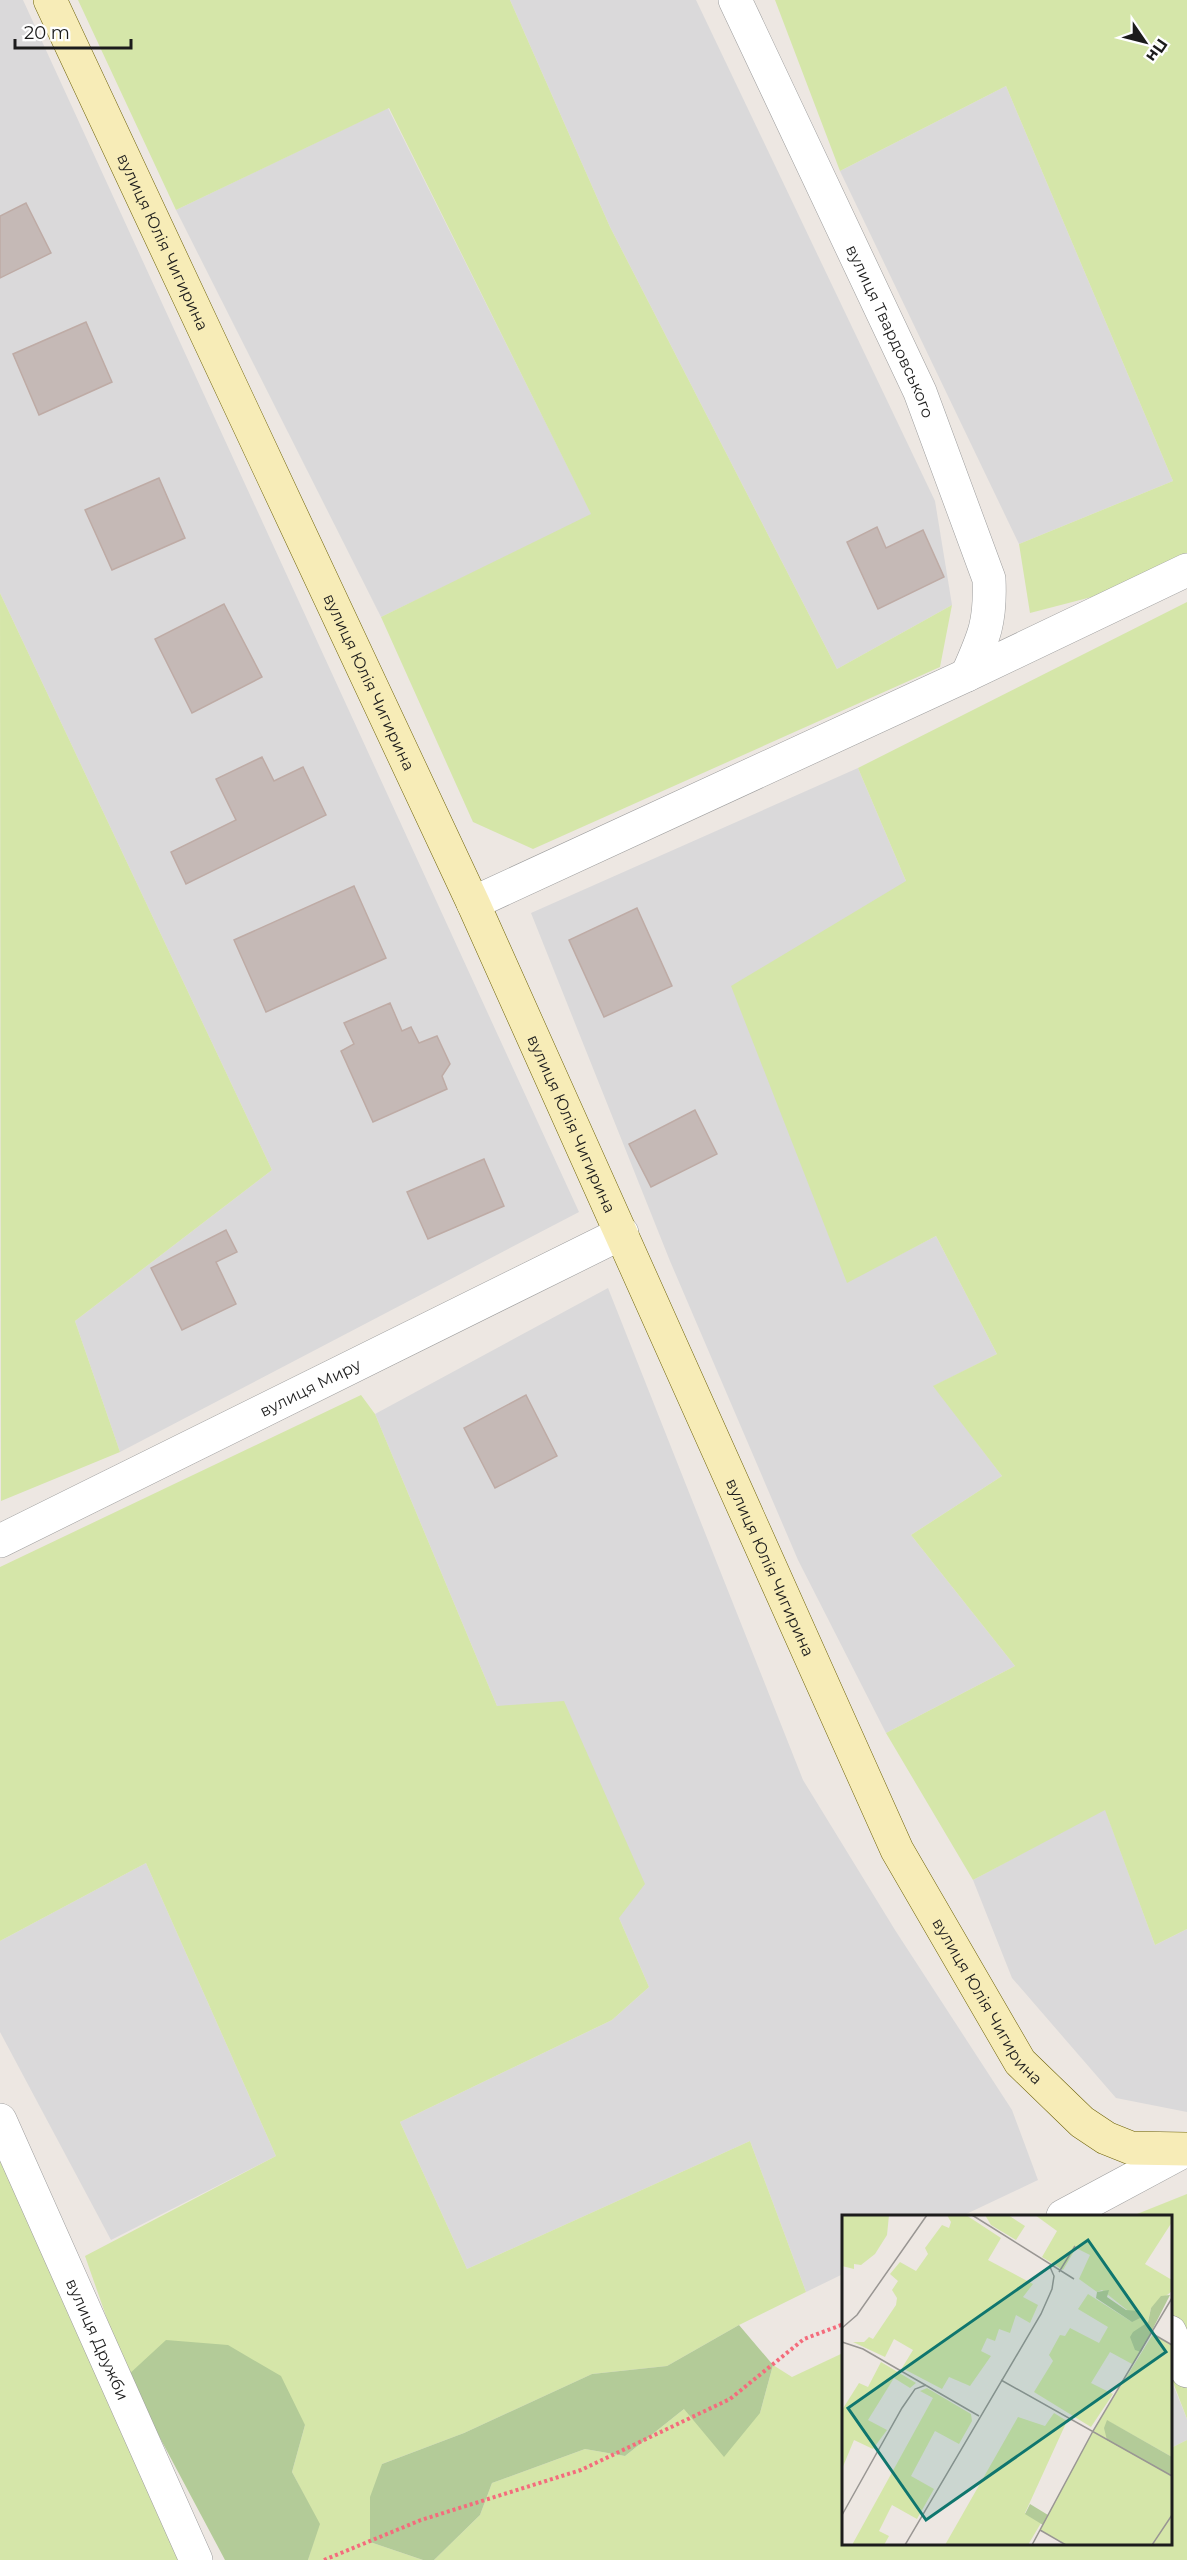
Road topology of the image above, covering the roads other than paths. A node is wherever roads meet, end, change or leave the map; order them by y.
1 (51, 0) edge
2 (735, 0) edge
3 (1187, 570) edge
4 (967, 675) junction
5 (473, 903) junction
6 (622, 1233) junction
7 (0, 1541) edge
8 (0, 2120) edge
9 (1186, 2150) edge
10 (1116, 2204) edge
11 (1071, 2215) edge
12 (1172, 2337) edge
13 (1187, 2371) edge
14 (189, 2558) edge

1 - 5 street, вулиця Юлія Чигирина
2 - 4 street, вулиця Твардовського
3 - 4 street
4 - 5 street
5 - 6 street, вулиця Юлія Чигирина
6 - 7 street, вулиця Миру
6 - 9 street, вулиця Юлія Чигирина
8 - 14 street, вулиця Дружби
9 - 10 street
10 - 11 street
12 - 13 street

